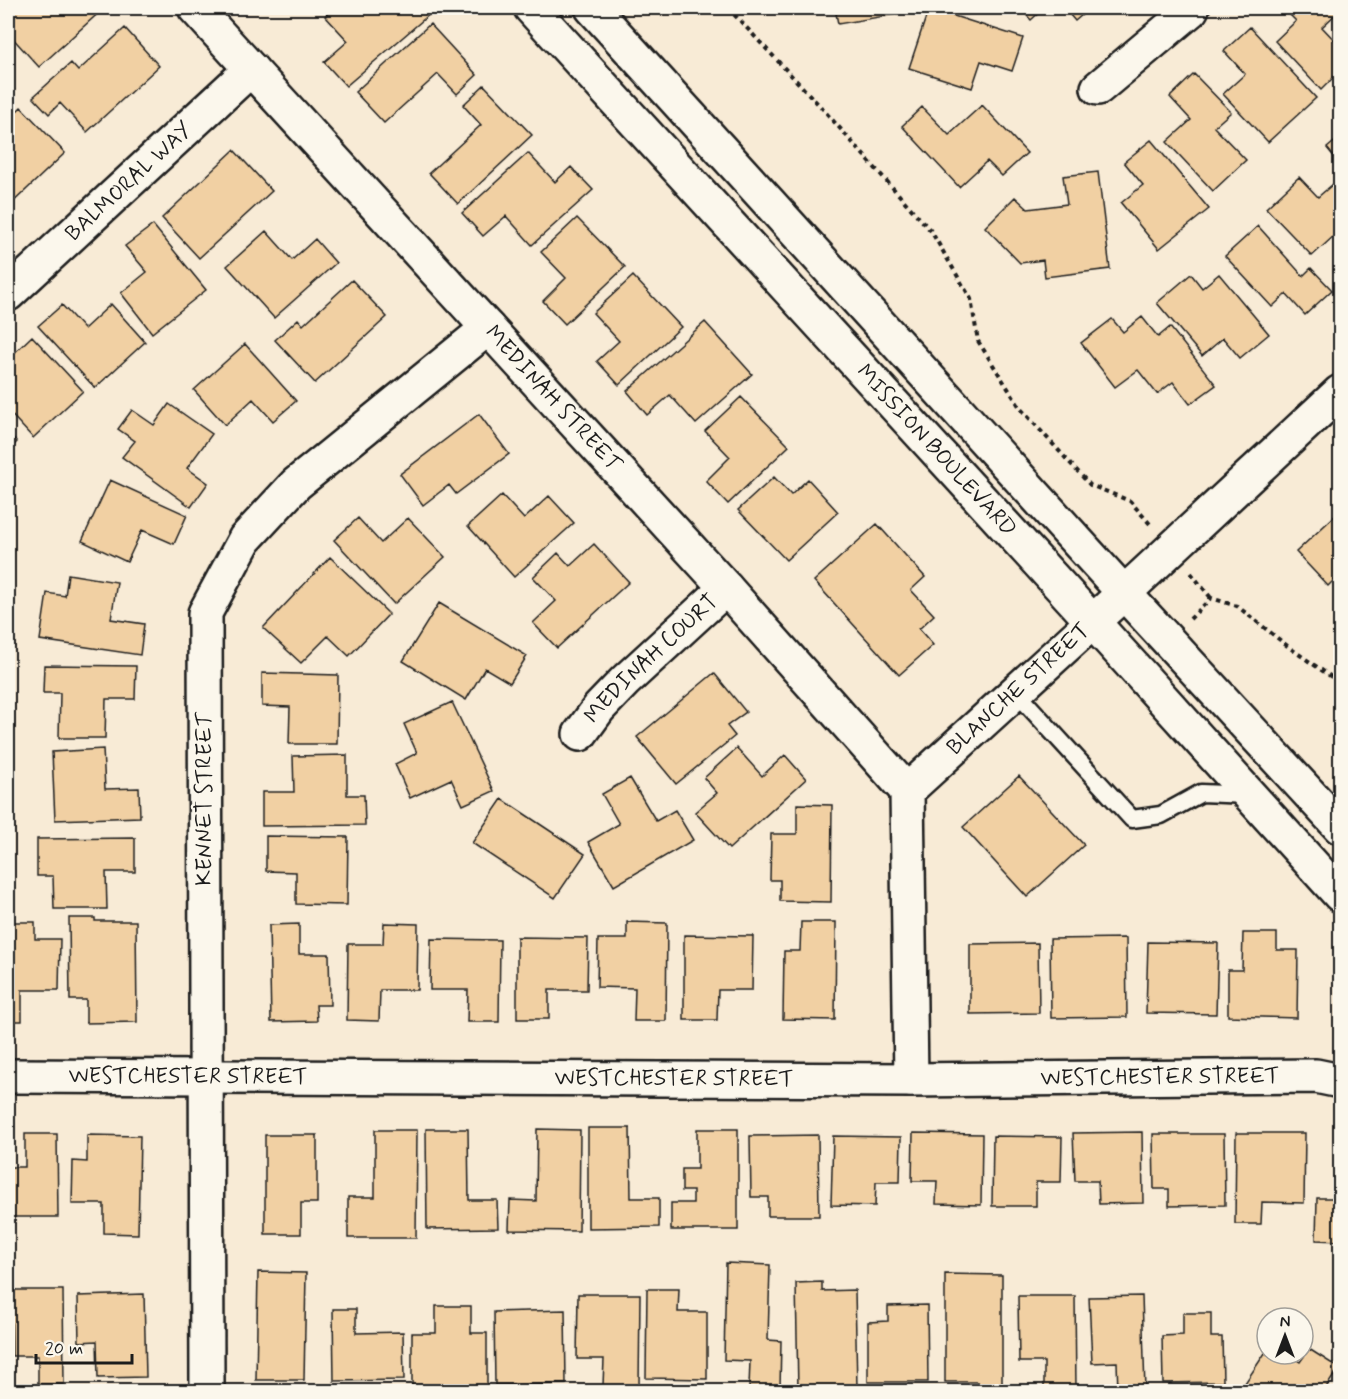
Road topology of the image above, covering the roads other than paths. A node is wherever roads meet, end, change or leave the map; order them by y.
1 (195, 8) edge
2 (531, 8) edge
3 (592, 8) edge
4 (1192, 8) edge
5 (251, 69) junction
6 (1098, 88) dead end
7 (8, 294) edge
8 (489, 328) junction
9 (1341, 392) edge
10 (726, 588) junction
11 (1124, 593) junction
12 (1093, 622) junction
13 (1016, 692) junction
14 (580, 734) dead end
15 (907, 791) junction
16 (1250, 795) junction
17 (1341, 827) edge
18 (1341, 895) edge
19 (8, 1076) edge
20 (206, 1077) junction
21 (911, 1080) junction
22 (1341, 1080) edge
23 (207, 1392) edge

1 - 5 street, MEDINAH STREET
2 - 12 street, MISSION BOULEVARD
3 - 11 street, MISSION BOULEVARD
4 - 6 street
5 - 7 street, BALMORAL WAY
5 - 8 street, MEDINAH STREET
8 - 10 street, MEDINAH STREET
8 - 20 street, KENNET STREET
9 - 11 street, BLANCHE STREET
10 - 14 street, MEDINAH COURT
10 - 15 street, MEDINAH STREET
11 - 12 street, BLANCHE STREET
11 - 17 street, MISSION BOULEVARD
12 - 13 street, BLANCHE STREET
12 - 16 street, MISSION BOULEVARD
13 - 15 street, BLANCHE STREET
13 - 16 lane
15 - 21 street
16 - 18 street, MISSION BOULEVARD
19 - 20 street, WESTCHESTER STREET
20 - 21 street, WESTCHESTER STREET
20 - 23 street, KENNET STREET
21 - 22 street, WESTCHESTER STREET

